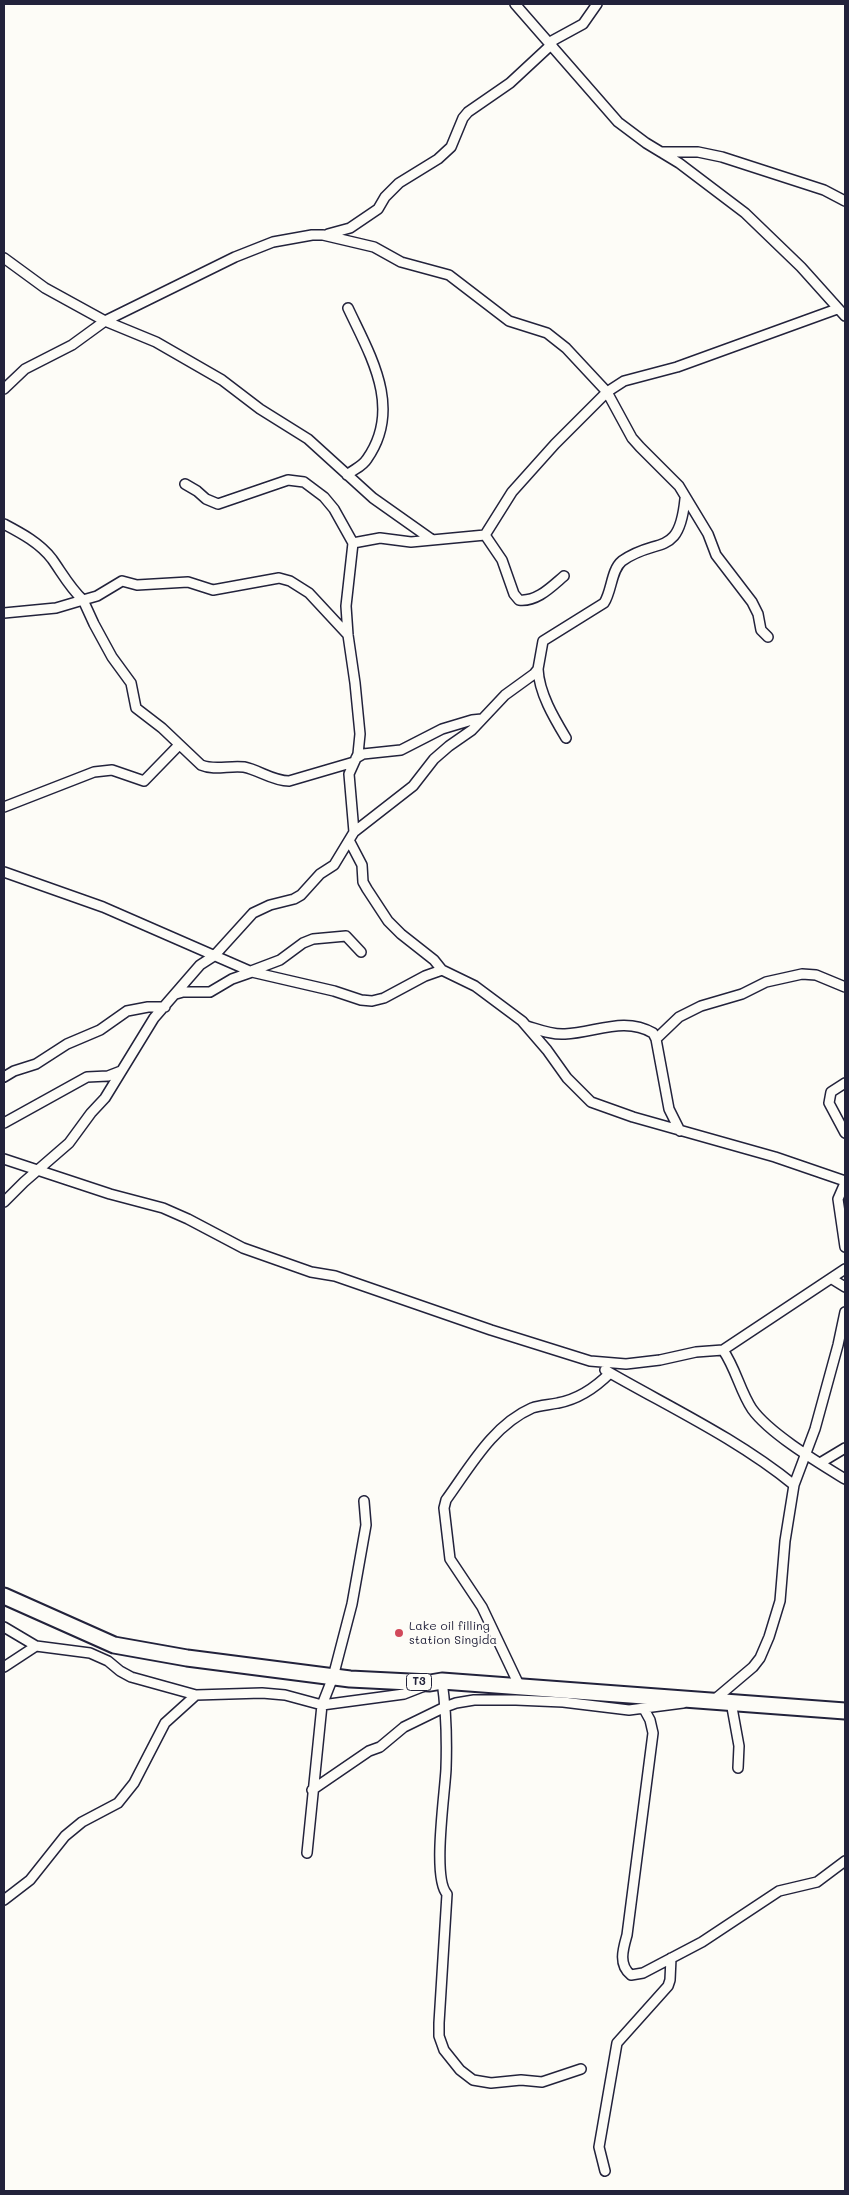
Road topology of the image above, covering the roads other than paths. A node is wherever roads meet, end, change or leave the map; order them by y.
1 (515, 4) edge
2 (596, 4) edge
3 (551, 43) junction
4 (660, 152) junction
5 (845, 201) edge
6 (324, 235) junction
7 (4, 258) edge
8 (348, 308) dead end
9 (837, 309) junction
10 (845, 316) edge
11 (105, 321) junction
12 (4, 389) edge
13 (607, 392) junction
14 (347, 475) junction
15 (185, 484) dead end
16 (685, 499) junction
17 (4, 524) edge
18 (485, 535) junction
19 (431, 539) junction
20 (353, 543) junction
21 (564, 576) dead end
22 (83, 600) junction
23 (4, 613) edge
24 (348, 635) junction
25 (768, 637) dead end
26 (538, 669) junction
27 (482, 719) junction
28 (566, 738) dead end
29 (179, 745) junction
30 (355, 760) junction
31 (4, 808) edge
32 (354, 832) junction
33 (350, 842) junction
34 (4, 872) edge
35 (195, 947) junction
36 (361, 952) dead end
37 (214, 956) junction
38 (196, 969) junction
39 (442, 970) junction
40 (251, 971) junction
41 (845, 987) edge
42 (176, 994) junction
43 (165, 1007) junction
44 (527, 1026) junction
45 (656, 1039) junction
46 (121, 1071) junction
47 (4, 1077) edge
48 (845, 1083) edge
49 (4, 1123) edge
50 (680, 1131) junction
51 (845, 1133) edge
52 (4, 1159) edge
53 (36, 1170) junction
54 (845, 1182) edge
55 (4, 1202) edge
56 (845, 1247) edge
57 (845, 1269) edge
58 (832, 1279) junction
59 (845, 1287) edge
60 (845, 1312) edge
61 (723, 1350) junction
62 (590, 1361) junction
63 (610, 1373) junction
64 (845, 1448) edge
65 (807, 1454) junction
66 (820, 1463) junction
67 (845, 1479) edge
68 (794, 1485) junction
69 (364, 1501) dead end
70 (4, 1596) edge
71 (4, 1627) edge
72 (36, 1646) junction
73 (4, 1668) edge
74 (333, 1677) junction
75 (436, 1682) junction
76 (520, 1687) junction
77 (196, 1695) junction
78 (692, 1698) junction
79 (714, 1700) junction
80 (731, 1702) junction
81 (322, 1704) junction
82 (445, 1707) junction
83 (644, 1708) junction
84 (845, 1711) edge
85 (738, 1768) dead end
86 (312, 1790) junction
87 (307, 1853) dead end
88 (845, 1861) edge
89 (4, 1900) edge
90 (671, 1958) junction
91 (581, 2069) dead end
92 (605, 2171) dead end

1 - 3 street
2 - 3 street
3 - 4 street
3 - 6 street
4 - 5 street
4 - 9 street
6 - 11 street
6 - 13 street
7 - 11 street
8 - 14 street
9 - 10 street
9 - 13 street
11 - 12 street
11 - 14 street
13 - 16 street
13 - 18 street
14 - 19 street
15 - 20 street
16 - 25 street
16 - 26 street
17 - 22 street
18 - 19 street
18 - 21 street
19 - 20 street
20 - 24 street
22 - 23 street
22 - 24 street
22 - 29 street
24 - 30 street
26 - 27 street
26 - 28 street
27 - 30 street
27 - 32 street
29 - 30 street
29 - 31 street
30 - 32 street
32 - 33 street
33 - 37 street
33 - 39 street
34 - 35 street
35 - 37 street
35 - 38 street
36 - 40 street
37 - 38 street
37 - 40 street
38 - 42 street
39 - 40 street
39 - 44 street
40 - 42 street
41 - 45 street
42 - 43 street
43 - 46 street
43 - 47 street
44 - 45 street
44 - 50 street
45 - 50 street
46 - 49 street
46 - 53 street
48 - 51 street
50 - 54 street
52 - 53 street
53 - 55 street
53 - 62 street
54 - 56 street
57 - 58 street
58 - 59 street
58 - 61 street
60 - 65 street
61 - 62 street
61 - 65 street
62 - 63 street
63 - 68 street
63 - 76 street
64 - 66 street
65 - 66 street
65 - 68 street
66 - 67 street
68 - 79 street
69 - 74 street
70 - 74 highway, T3
71 - 72 street
72 - 73 street
72 - 77 street
74 - 75 highway, T3
74 - 81 street
75 - 76 highway, T3
75 - 81 street
75 - 82 street
76 - 78 highway, T3
77 - 81 street
77 - 89 street
78 - 79 highway, T3
78 - 83 street
79 - 80 highway, T3
80 - 84 highway, T3
80 - 85 street
81 - 86 street
82 - 83 street
82 - 86 street
82 - 91 street
83 - 90 street
86 - 87 street
88 - 90 street
90 - 92 street

